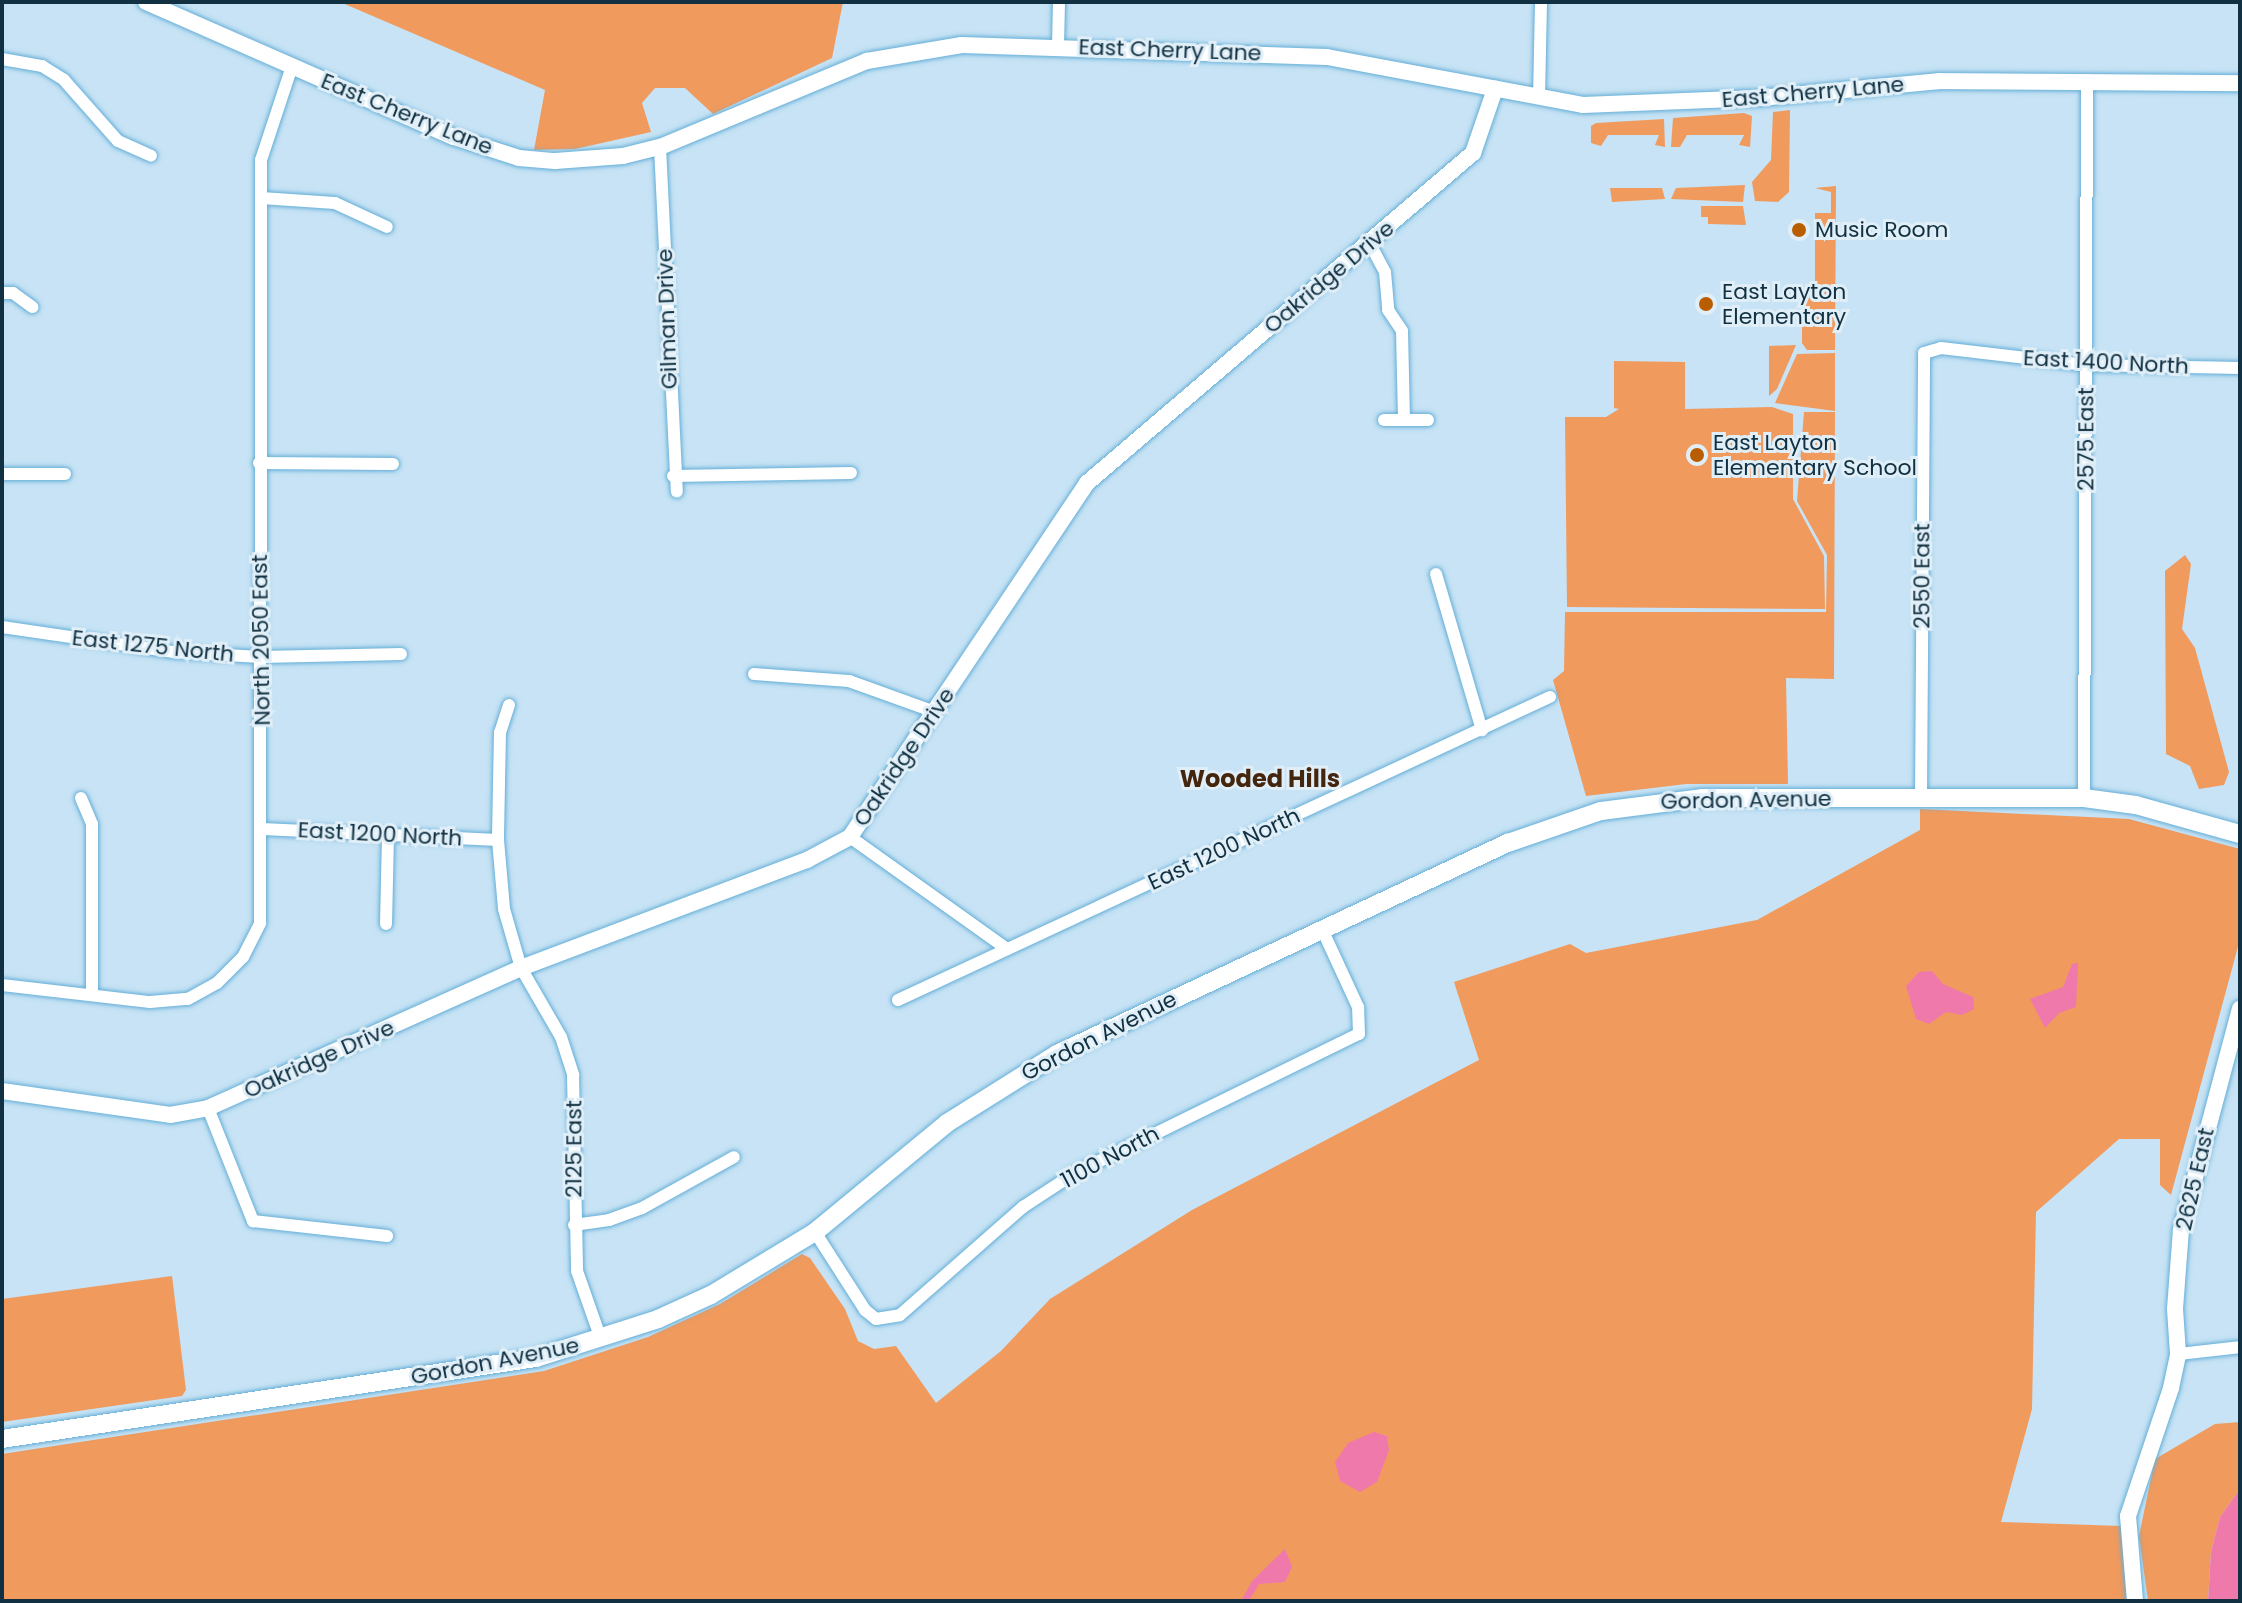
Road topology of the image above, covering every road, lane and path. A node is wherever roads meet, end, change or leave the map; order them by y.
1 (146, 2) edge
2 (1059, 2) edge
3 (1541, 2) edge
4 (1058, 46) junction
5 (2, 59) edge
6 (292, 66) junction
7 (2087, 80) junction
8 (2240, 83) edge
9 (1495, 89) junction
10 (1539, 98) junction
11 (660, 147) junction
12 (151, 156) dead end
13 (261, 198) junction
14 (387, 227) dead end
15 (1369, 242) junction
16 (2, 293) edge
17 (32, 307) dead end
18 (1924, 353) joint
19 (2086, 365) junction
20 (2240, 368) edge
21 (1384, 420) dead end
22 (1404, 420) junction
23 (1428, 420) dead end
24 (259, 463) junction
25 (393, 464) dead end
26 (851, 473) dead end
27 (2, 474) edge
28 (65, 474) dead end
29 (673, 476) junction
30 (677, 492) dead end
31 (1436, 574) dead end
32 (2, 627) edge
33 (401, 654) dead end
34 (261, 657) junction
35 (754, 674) dead end
36 (1550, 697) dead end
37 (509, 705) dead end
38 (935, 712) junction
39 (1482, 730) junction
40 (81, 798) dead end
41 (1921, 798) junction
42 (2084, 798) junction
43 (263, 829) junction
44 (2240, 834) edge
45 (388, 835) junction
46 (850, 837) junction
47 (498, 840) junction
48 (386, 924) dead end
49 (1322, 929) junction
50 (1007, 949) junction
51 (521, 968) junction
52 (2, 985) edge
53 (92, 995) junction
54 (898, 1000) dead end
55 (2240, 1009) edge
56 (2, 1091) edge
57 (208, 1108) junction
58 (734, 1157) dead end
59 (574, 1225) junction
60 (815, 1232) junction
61 (387, 1236) dead end
62 (601, 1339) junction
63 (2240, 1347) edge
64 (2178, 1354) junction
65 (2, 1439) edge
66 (2135, 1601) edge

1 - 6 street, East Cherry Lane
2 - 4 street
3 - 10 street
4 - 9 street, East Cherry Lane
4 - 11 street, East Cherry Lane
5 - 12 street
6 - 11 street, East Cherry Lane
6 - 13 street, North 2050 East
7 - 8 street, East Cherry Lane
7 - 10 street, East Cherry Lane
7 - 19 street, 2575 East
9 - 10 street, East Cherry Lane
9 - 15 street, Oakridge Drive
11 - 29 street, Gilman Drive
13 - 14 street
13 - 24 street, North 2050 East
15 - 22 street
15 - 38 street, Oakridge Drive
16 - 17 street
18 - 19 street, East 1400 North
18 - 41 street, 2550 East
19 - 20 street, East 1400 North
19 - 42 street, 2575 East
21 - 22 street
22 - 23 street
24 - 25 street
24 - 34 street, North 2050 East
26 - 29 street
27 - 28 street
29 - 30 street, Gilman Drive
31 - 39 street
32 - 34 street, East 1275 North
33 - 34 street, East 1275 North
34 - 43 street, North 2050 East
35 - 38 street
36 - 39 street, East 1200 North
37 - 47 street, 2125 East
38 - 46 street, Oakridge Drive
39 - 50 street, East 1200 North
40 - 53 street
41 - 42 main road, Gordon Avenue
41 - 49 main road, Gordon Avenue
42 - 44 main road, Gordon Avenue
43 - 45 street, East 1200 North
43 - 53 street, North 2050 East
45 - 47 street, East 1200 North
45 - 48 street
46 - 50 street
46 - 51 street, Oakridge Drive
47 - 51 street, 2125 East
49 - 60 main road, Gordon Avenue
49 - 60 street, 1100 North
50 - 54 street, East 1200 North
51 - 57 street, Oakridge Drive
51 - 59 street, 2125 East
52 - 53 street, North 2050 East
55 - 64 street, 2625 East
56 - 57 street, Oakridge Drive
57 - 61 street
58 - 59 street
59 - 62 street, 2125 East
60 - 62 main road, Gordon Avenue
62 - 65 main road, Gordon Avenue
63 - 64 street
64 - 66 street

